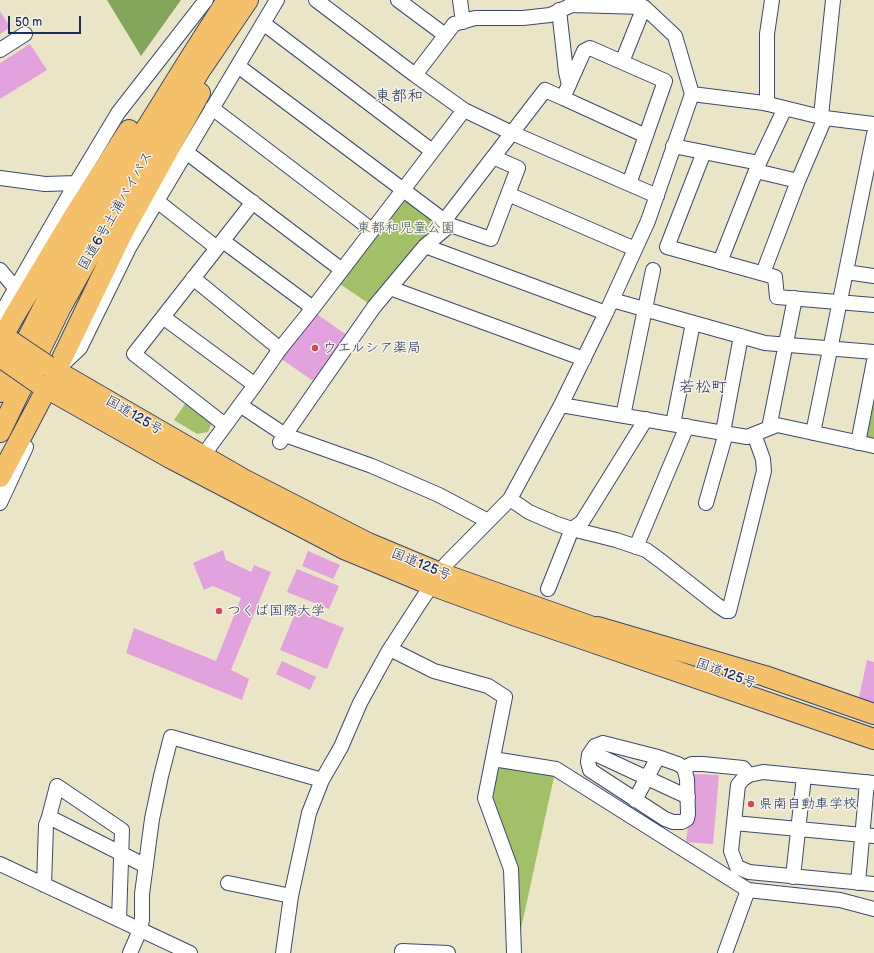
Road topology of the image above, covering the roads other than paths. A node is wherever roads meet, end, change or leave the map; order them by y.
1 (205, 0) edge
2 (226, 0) edge
3 (248, 0) edge
4 (277, 0) edge
5 (316, 0) edge
6 (398, 0) edge
7 (460, 0) edge
8 (772, 0) edge
9 (833, 0) edge
10 (572, 2) edge
11 (644, 7) junction
12 (559, 10) junction
13 (463, 22) junction
14 (263, 23) junction
15 (25, 34) dead end
16 (445, 35) junction
17 (223, 36) junction
18 (0, 50) edge
19 (622, 62) junction
20 (238, 66) junction
21 (415, 75) junction
22 (569, 85) junction
23 (692, 94) junction
24 (563, 98) junction
25 (767, 104) junction
26 (212, 108) junction
27 (785, 108) junction
28 (464, 110) junction
29 (823, 117) junction
30 (874, 124) edge
31 (512, 133) junction
32 (874, 134) edge
33 (646, 136) junction
34 (673, 146) junction
35 (432, 151) junction
36 (186, 152) junction
37 (704, 152) junction
38 (493, 157) junction
39 (757, 167) junction
40 (0, 178) edge
41 (798, 181) junction
42 (76, 183) junction
43 (629, 184) junction
44 (403, 190) junction
45 (869, 190) edge
46 (508, 194) junction
47 (656, 196) junction
48 (157, 200) junction
49 (253, 202) junction
50 (447, 223) junction
51 (372, 230) junction
52 (220, 245) junction
53 (425, 246) junction
54 (635, 249) junction
55 (720, 262) junction
56 (0, 270) edge
57 (342, 270) junction
58 (653, 270) dead end
59 (846, 272) junction
60 (763, 273) junction
61 (874, 276) edge
62 (194, 278) junction
63 (390, 288) junction
64 (16, 289) junction
65 (795, 298) junction
66 (840, 302) junction
67 (874, 305) edge
68 (609, 306) junction
69 (313, 308) junction
70 (645, 310) junction
71 (163, 317) junction
72 (693, 323) junction
73 (741, 336) junction
74 (786, 344) junction
75 (3, 345) edge
76 (830, 348) junction
77 (280, 349) junction
78 (874, 352) edge
79 (584, 359) junction
80 (874, 361) edge
81 (52, 369) junction
82 (255, 385) junction
83 (43, 386) junction
84 (0, 392) edge
85 (240, 405) junction
86 (561, 405) junction
87 (623, 416) junction
88 (646, 419) junction
89 (673, 424) junction
90 (225, 425) junction
91 (687, 426) junction
92 (769, 428) junction
93 (0, 432) edge
94 (724, 433) junction
95 (813, 433) junction
96 (754, 434) junction
97 (283, 438) junction
98 (858, 443) junction
99 (874, 446) edge
100 (200, 464) junction
101 (0, 477) edge
102 (510, 499) junction
103 (706, 502) dead end
104 (0, 503) edge
105 (488, 521) junction
106 (572, 529) junction
107 (636, 546) junction
108 (436, 579) junction
109 (548, 589) dead end
110 (568, 625) junction
111 (390, 649) junction
112 (874, 714) edge
113 (874, 726) edge
114 (874, 739) edge
115 (874, 750) edge
116 (591, 752) junction
117 (658, 757) junction
118 (493, 759) junction
119 (684, 768) junction
120 (749, 775) junction
121 (804, 776) junction
122 (647, 778) junction
123 (322, 780) junction
124 (871, 782) edge
125 (688, 797) junction
126 (635, 800) junction
127 (49, 817) junction
128 (734, 823) junction
129 (798, 829) junction
130 (868, 835) edge
131 (121, 853) junction
132 (0, 864) edge
133 (146, 866) junction
134 (793, 877) junction
135 (228, 883) dead end
136 (865, 884) edge
137 (44, 885) junction
138 (748, 890) junction
139 (874, 895) edge
140 (291, 896) junction
141 (874, 909) edge
142 (119, 920) junction
143 (140, 930) junction
144 (130, 953) edge
145 (190, 953) edge
146 (283, 953) edge
147 (402, 953) edge
148 (448, 953) edge
149 (514, 953) edge
150 (725, 953) edge

1 - 42 street
2 - 75 highway
2 - 84 highway, 国道6号土浦バイパス
3 - 17 highway, 国道6号土浦バイパス
4 - 14 street
5 - 21 street
6 - 16 street
7 - 13 street
8 - 25 street
9 - 29 street
10 - 11 street
10 - 12 street
11 - 19 street
11 - 23 street
12 - 13 street
12 - 22 street
13 - 16 street
14 - 20 street
14 - 35 street
15 - 18 street
16 - 21 street
17 - 81 highway
17 - 93 highway, 国道6号土浦バイパス
19 - 22 street
19 - 33 street
20 - 26 street
20 - 44 street
21 - 28 street
22 - 24 street
23 - 25 street
23 - 34 street
24 - 31 street
24 - 33 street
25 - 27 street
26 - 36 street
26 - 51 street
27 - 29 street
27 - 39 street
28 - 31 street
28 - 35 street
29 - 30 street
29 - 41 street
31 - 38 street
31 - 43 street
32 - 45 street
33 - 43 street
34 - 37 street
34 - 47 street
35 - 44 street
36 - 48 street
36 - 49 street
37 - 39 street
37 - 55 street
38 - 46 street
38 - 50 street
39 - 41 street
39 - 55 street
40 - 42 street
41 - 60 street
42 - 64 street
43 - 47 street
44 - 50 street
44 - 51 street
45 - 59 street
46 - 50 street
46 - 54 street
47 - 54 street
48 - 52 street
48 - 81 street
49 - 52 street
49 - 57 street
50 - 53 street
51 - 57 street
52 - 62 street
52 - 69 street
53 - 63 street
53 - 68 street
54 - 68 street
55 - 60 street
56 - 64 street
57 - 69 street
58 - 70 street
59 - 61 street
59 - 66 street
60 - 65 street
62 - 71 street
62 - 77 street
63 - 79 street
63 - 97 street
64 - 75 street
65 - 66 street
65 - 74 street
66 - 67 street
66 - 76 street
68 - 70 street
68 - 79 street
69 - 77 street
70 - 72 street
70 - 87 street
71 - 82 street
71 - 90 street
72 - 73 street
72 - 89 street
73 - 74 street
73 - 94 street
74 - 76 street
74 - 92 street
75 - 81 highway, 国道125号, bridge
75 - 83 highway, 国道125号, bridge
76 - 78 street
76 - 95 street
77 - 82 street
79 - 86 street
80 - 98 street
81 - 83 highway
81 - 100 highway, 国道125号
82 - 85 street
83 - 100 highway, 国道125号
83 - 101 highway
83 - 104 street
85 - 90 street
85 - 97 street
86 - 87 street
86 - 102 street
87 - 88 street
88 - 89 street
88 - 106 street
89 - 91 street
90 - 100 street
91 - 94 street
91 - 107 street
92 - 95 street
92 - 96 street
94 - 96 street
94 - 103 street
95 - 98 street
96 - 107 street
97 - 105 street
98 - 99 street
100 - 108 highway, 国道125号
102 - 105 street
102 - 106 street
105 - 108 street
106 - 107 street
106 - 109 street
108 - 110 highway, 国道125号
108 - 111 street
110 - 112 highway
110 - 113 highway, 国道125号
110 - 114 highway, 国道125号
110 - 115 highway
111 - 118 street
111 - 123 street
116 - 117 street
116 - 122 street
116 - 126 street
117 - 119 street
117 - 122 street
118 - 138 street
118 - 149 street
119 - 120 street
119 - 125 street
120 - 121 street
120 - 128 street
121 - 124 street
121 - 129 street
122 - 125 street
122 - 126 street
123 - 133 street
123 - 140 street
124 - 130 street
125 - 126 street
127 - 131 street
127 - 131 street
127 - 137 street
128 - 129 street
128 - 134 street
129 - 130 street
129 - 134 street
130 - 136 street
131 - 133 street
131 - 142 street
132 - 137 street
133 - 143 street
134 - 136 street
135 - 140 street
136 - 139 street
137 - 142 street
138 - 141 street
138 - 150 street
140 - 146 street
142 - 143 street
143 - 144 street
143 - 145 street
147 - 148 street

